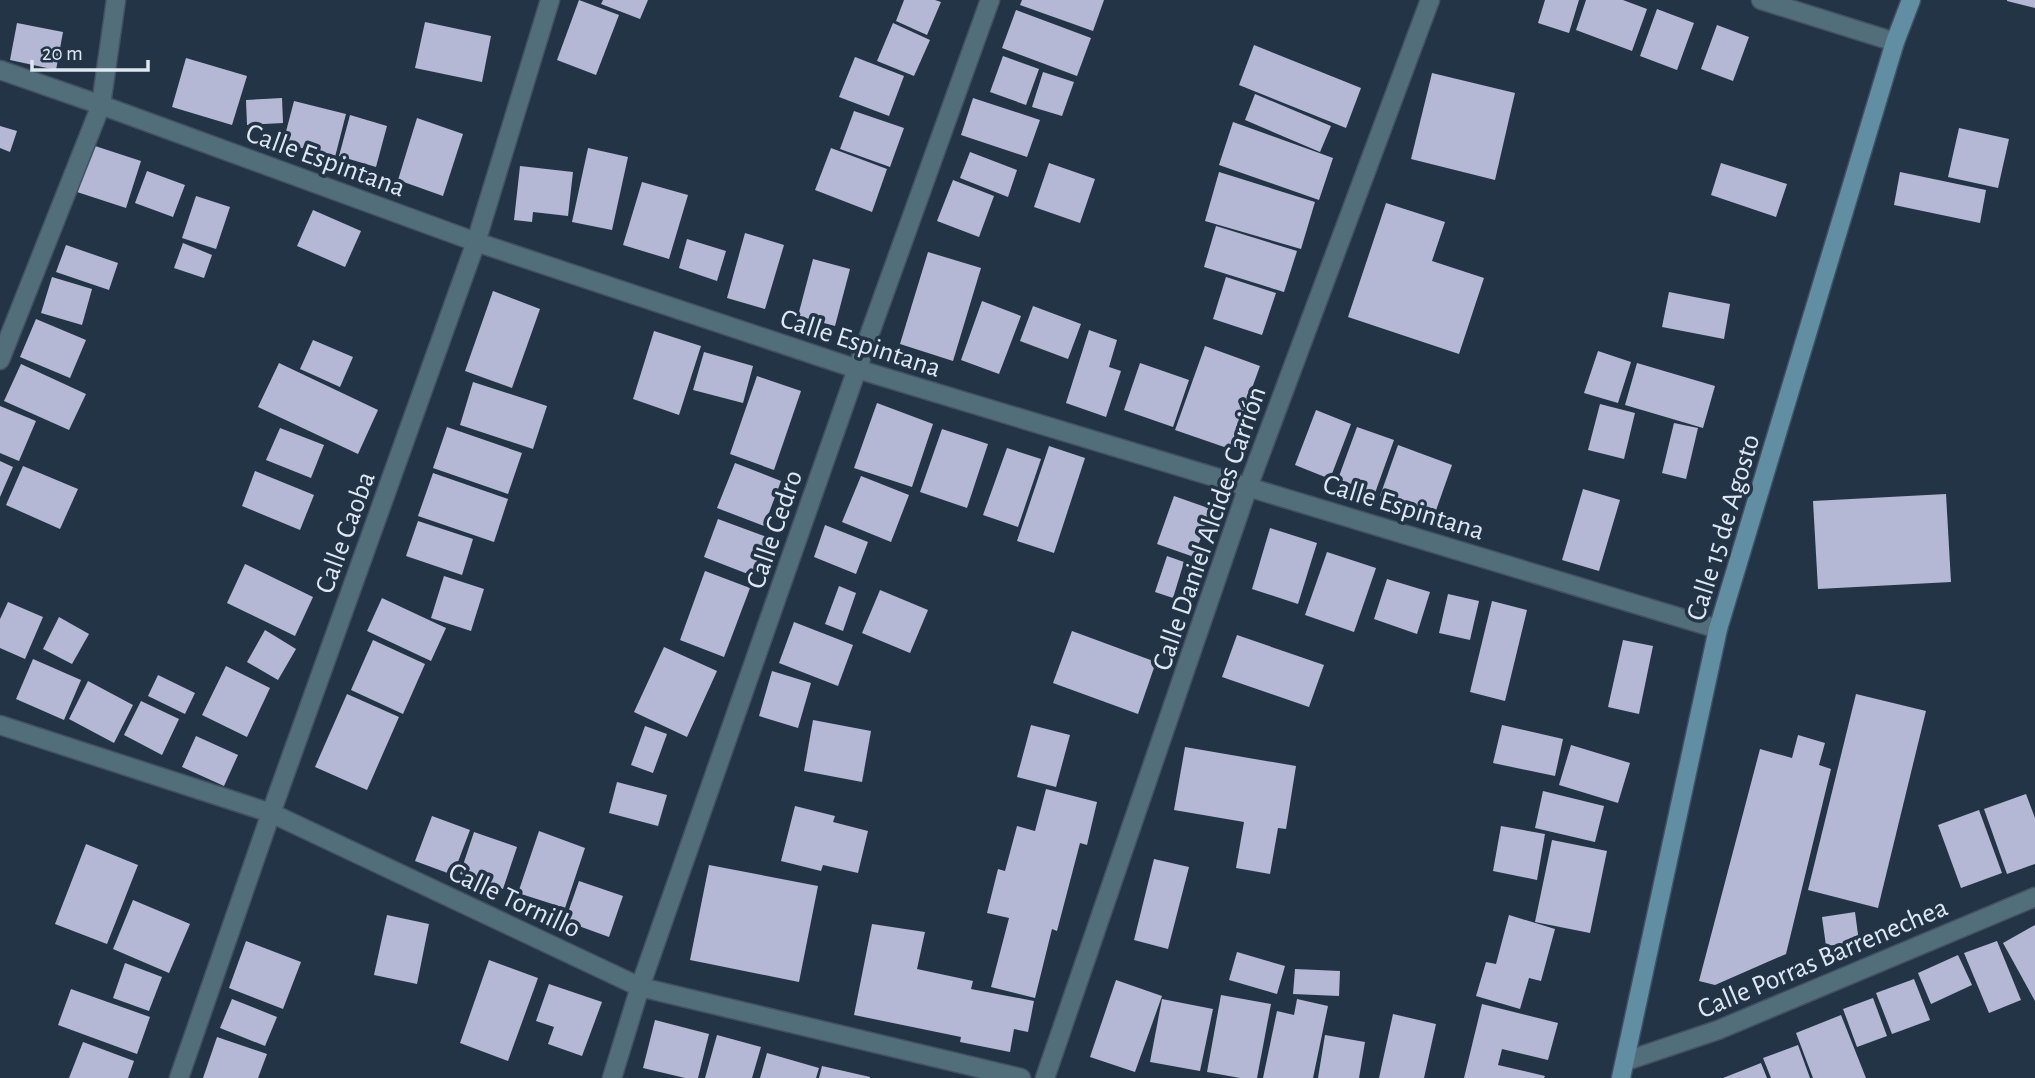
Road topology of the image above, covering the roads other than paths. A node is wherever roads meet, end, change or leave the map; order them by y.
1 (116, 0) edge
2 (550, 0) edge
3 (990, 0) edge
4 (1430, 0) edge
5 (1761, 0) edge
6 (1912, 0) edge
7 (1895, 42) junction
8 (0, 70) edge
9 (101, 105) junction
10 (476, 242) junction
11 (0, 360) edge
12 (857, 369) junction
13 (1248, 487) junction
14 (1718, 629) junction
15 (0, 725) edge
16 (271, 813) junction
17 (2035, 897) edge
18 (640, 987) junction
19 (1624, 1070) edge
20 (179, 1078) edge
21 (611, 1078) edge
22 (1021, 1078) edge
23 (1045, 1078) edge

1 - 9 street
2 - 10 street, Calle Caoba
3 - 12 street, Calle Cedro
4 - 13 street, Calle Daniel Alcides Carrión
5 - 7 street
6 - 7 street, Calle 15 de Agosto
7 - 14 street, Calle 15 de Agosto
8 - 9 street, Calle Espintana
9 - 10 street, Calle Espintana
9 - 11 street
10 - 12 street, Calle Espintana
10 - 16 street, Calle Caoba
12 - 13 street, Calle Espintana
12 - 18 street, Calle Cedro
13 - 14 street, Calle Espintana
13 - 23 street, Calle Daniel Alcides Carrión
14 - 19 street, Calle 15 de Agosto
15 - 16 street, Calle Tornillo
16 - 18 street, Calle Tornillo
16 - 20 street, Calle Caoba
17 - 19 street, Calle Porras Barrenechea
18 - 21 street, Calle Cedro
18 - 22 street, Calle Tornillo

